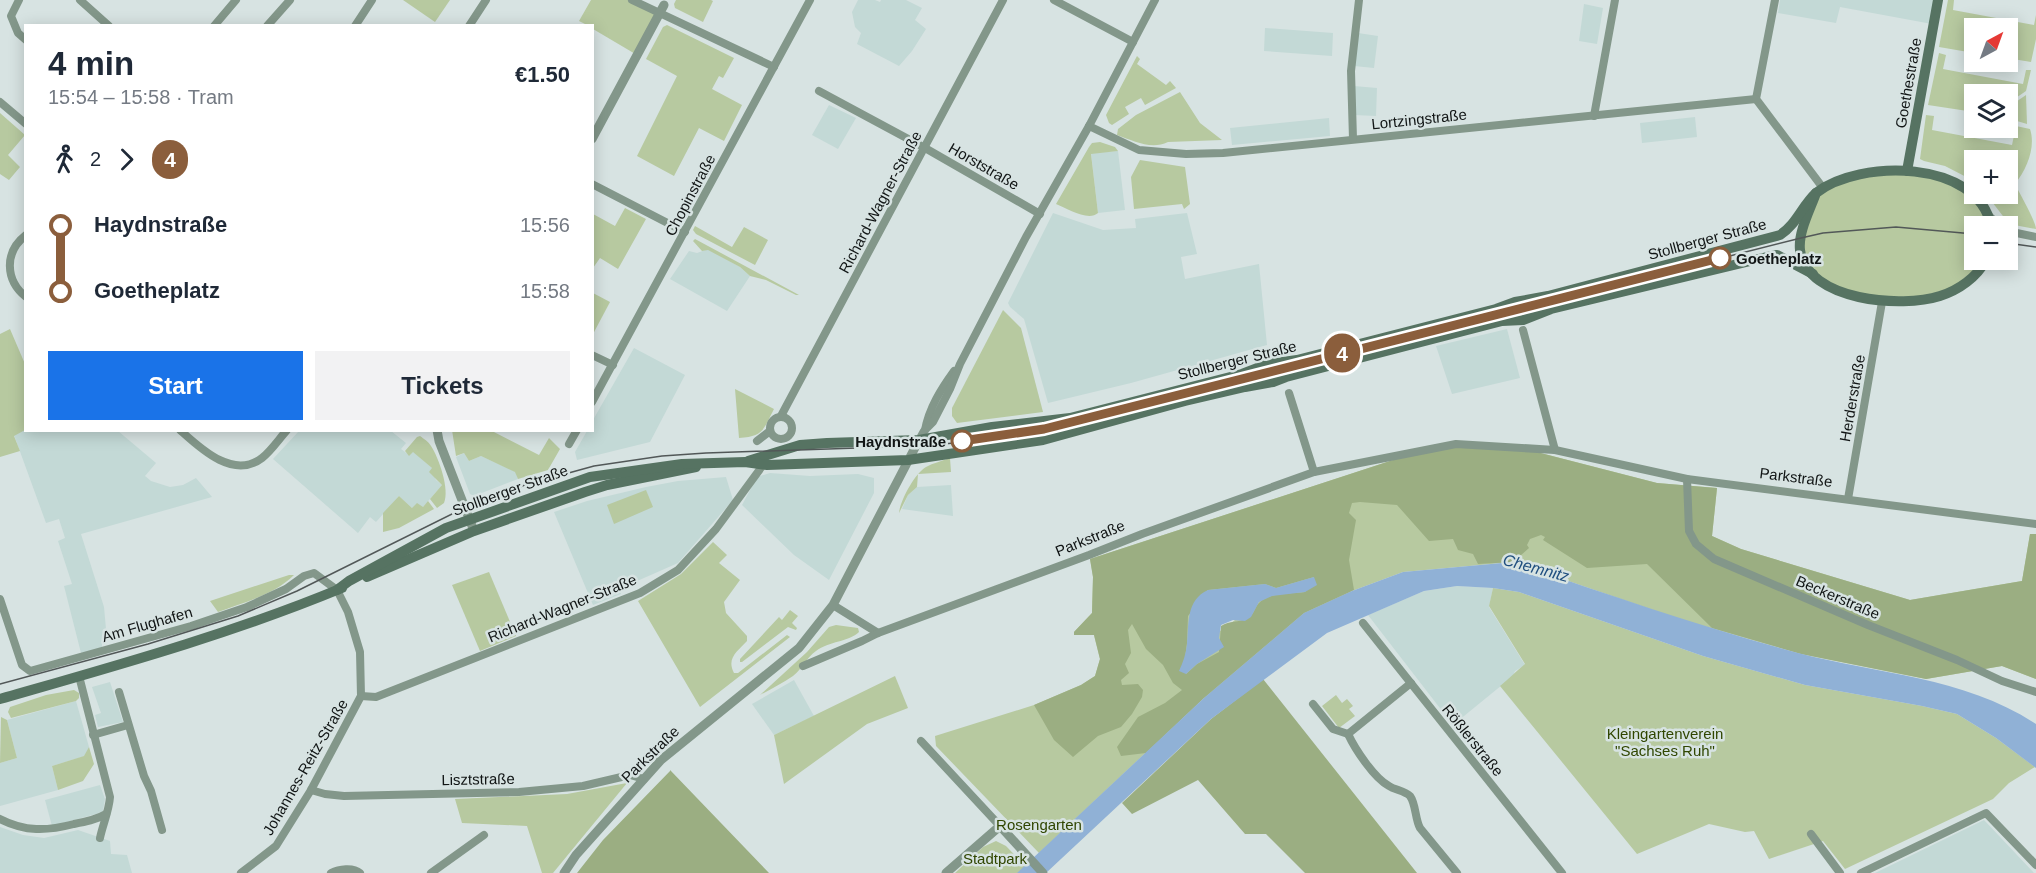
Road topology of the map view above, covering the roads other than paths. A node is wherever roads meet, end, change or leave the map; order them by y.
1 (19, 0) edge
2 (80, 0) edge
3 (236, 0) edge
4 (290, 0) edge
5 (372, 0) edge
6 (486, 0) edge
7 (632, 0) edge
8 (810, 0) edge
9 (1003, 0) edge
10 (1054, 0) edge
11 (1155, 0) edge
12 (1359, 0) edge
13 (1615, 0) edge
14 (1775, 0) edge
15 (1938, 0) edge
16 (661, 9) junction
17 (107, 24) edge
18 (216, 24) edge
19 (269, 24) edge
20 (356, 24) edge
21 (470, 24) edge
22 (24, 38) edge
23 (1133, 42) junction
24 (774, 67) junction
25 (819, 91) dead end
26 (1756, 99) junction
27 (0, 102) edge
28 (1594, 116) junction
29 (24, 122) edge
30 (1089, 126) junction
31 (594, 135) edge
32 (1353, 140) junction
33 (925, 148) junction
34 (1907, 171) junction
35 (594, 185) edge
36 (1819, 190) junction
37 (1986, 212) junction
38 (1040, 214) junction
39 (1987, 216) edge
40 (1990, 216) edge
41 (685, 232) junction
42 (2018, 233) edge
43 (24, 237) edge
44 (2036, 237) edge
45 (1979, 270) edge
46 (1813, 274) junction
47 (24, 296) edge
48 (1882, 302) junction
49 (1523, 330) dead end
50 (594, 355) edge
51 (613, 365) junction
52 (1289, 393) dead end
53 (594, 398) edge
54 (781, 416) junction
55 (770, 431) junction
56 (182, 432) edge
57 (285, 432) edge
58 (437, 432) edge
59 (576, 432) edge
60 (922, 436) junction
61 (757, 441) dead end
62 (569, 444) dead end
63 (1555, 450) junction
64 (908, 460) junction
65 (745, 462) junction
66 (708, 464) junction
67 (762, 465) junction
68 (1314, 472) junction
69 (1687, 479) junction
70 (1848, 499) junction
71 (469, 519) junction
72 (2036, 524) edge
73 (474, 531) junction
74 (338, 590) junction
75 (0, 600) edge
76 (833, 605) junction
77 (1363, 623) dead end
78 (878, 633) junction
79 (803, 666) dead end
80 (80, 676) junction
81 (1411, 683) junction
82 (119, 692) dead end
83 (2036, 692) edge
84 (361, 696) junction
85 (0, 699) edge
86 (1313, 704) dead end
87 (128, 725) junction
88 (1348, 734) junction
89 (93, 735) junction
90 (921, 741) dead end
91 (644, 779) junction
92 (312, 790) junction
93 (106, 814) junction
94 (0, 819) edge
95 (1000, 826) junction
96 (162, 830) dead end
97 (1811, 834) dead end
98 (484, 835) dead end
99 (100, 838) dead end
100 (2036, 865) edge
101 (242, 873) edge
102 (331, 873) edge
103 (360, 873) edge
104 (431, 873) edge
105 (564, 873) edge
106 (946, 873) edge
107 (1043, 873) edge
108 (1456, 873) edge
109 (1563, 873) edge
110 (1840, 873) edge
111 (1861, 873) edge

1 - 22 street
2 - 17 street
3 - 18 street
4 - 19 street
5 - 20 street
6 - 21 street
7 - 16 street
8 - 24 street, Chopinstraße
9 - 33 street, Richard-Wagner-Straße
10 - 23 street
11 - 23 street
12 - 32 street
13 - 28 street
14 - 26 street
15 - 34 main road, Goethestraße
16 - 24 street
16 - 31 street
23 - 30 street
24 - 41 street, Chopinstraße
25 - 33 street, Horststraße
26 - 28 street, Lortzingstraße
26 - 36 street
27 - 29 street
28 - 32 street, Lortzingstraße
30 - 32 street, Lortzingstraße
30 - 38 street
33 - 38 street, Horststraße
33 - 54 street, Richard-Wagner-Straße
34 - 36 main road
34 - 37 main road
35 - 41 street
36 - 46 main road
36 - 60 main road, Stollberger Straße
37 - 39 main road
37 - 40 street
38 - 60 street
41 - 51 street, Chopinstraße
42 - 44 street
43 - 47 street
45 - 48 main road
46 - 48 main road
46 - 64 main road, Stollberger Straße
48 - 70 street, Herderstraße
49 - 63 street
50 - 51 street
51 - 53 street, Chopinstraße
52 - 68 street
54 - 55 street, Richard-Wagner-Straße
54 - 55 street
55 - 61 street, Richard-Wagner-Straße
56 - 57 street
58 - 71 street
59 - 62 street
60 - 64 street
60 - 65 main road, Stollberger Straße
63 - 68 street, Parkstraße
63 - 69 street, Parkstraße
64 - 67 main road, Stollberger Straße
64 - 76 street
65 - 66 main road, Stollberger Straße
65 - 67 main road, Stollberger Straße
66 - 71 main road, Stollberger Straße
66 - 73 main road, Stollberger Straße
67 - 84 street, Richard-Wagner-Straße
68 - 78 street, Parkstraße
69 - 70 street, Parkstraße
69 - 83 street, Beckerstraße
70 - 72 street, Parkstraße
71 - 73 street
71 - 74 main road, Stollberger Straße
73 - 74 main road, Stollberger Straße
74 - 75 street, Am Flughafen
74 - 80 main road, Stollberger Straße
74 - 84 street, Johannes-Reitz-Straße
76 - 78 street
76 - 91 street, Parkstraße
77 - 81 street, Rößlerstraße
78 - 79 street, Parkstraße
80 - 85 main road, Stollberger Straße
80 - 89 street
81 - 88 street
81 - 109 street, Rößlerstraße
82 - 87 street
84 - 92 street, Johannes-Reitz-Straße
86 - 88 street
87 - 89 street
87 - 96 street
88 - 108 street
89 - 93 street
90 - 95 street
91 - 92 street, Lisztstraße
91 - 105 street, Parkstraße
92 - 101 street, Johannes-Reitz-Straße
93 - 94 street
93 - 99 street
95 - 106 street
95 - 107 street
97 - 110 street
98 - 104 street
100 - 111 street
102 - 103 street

